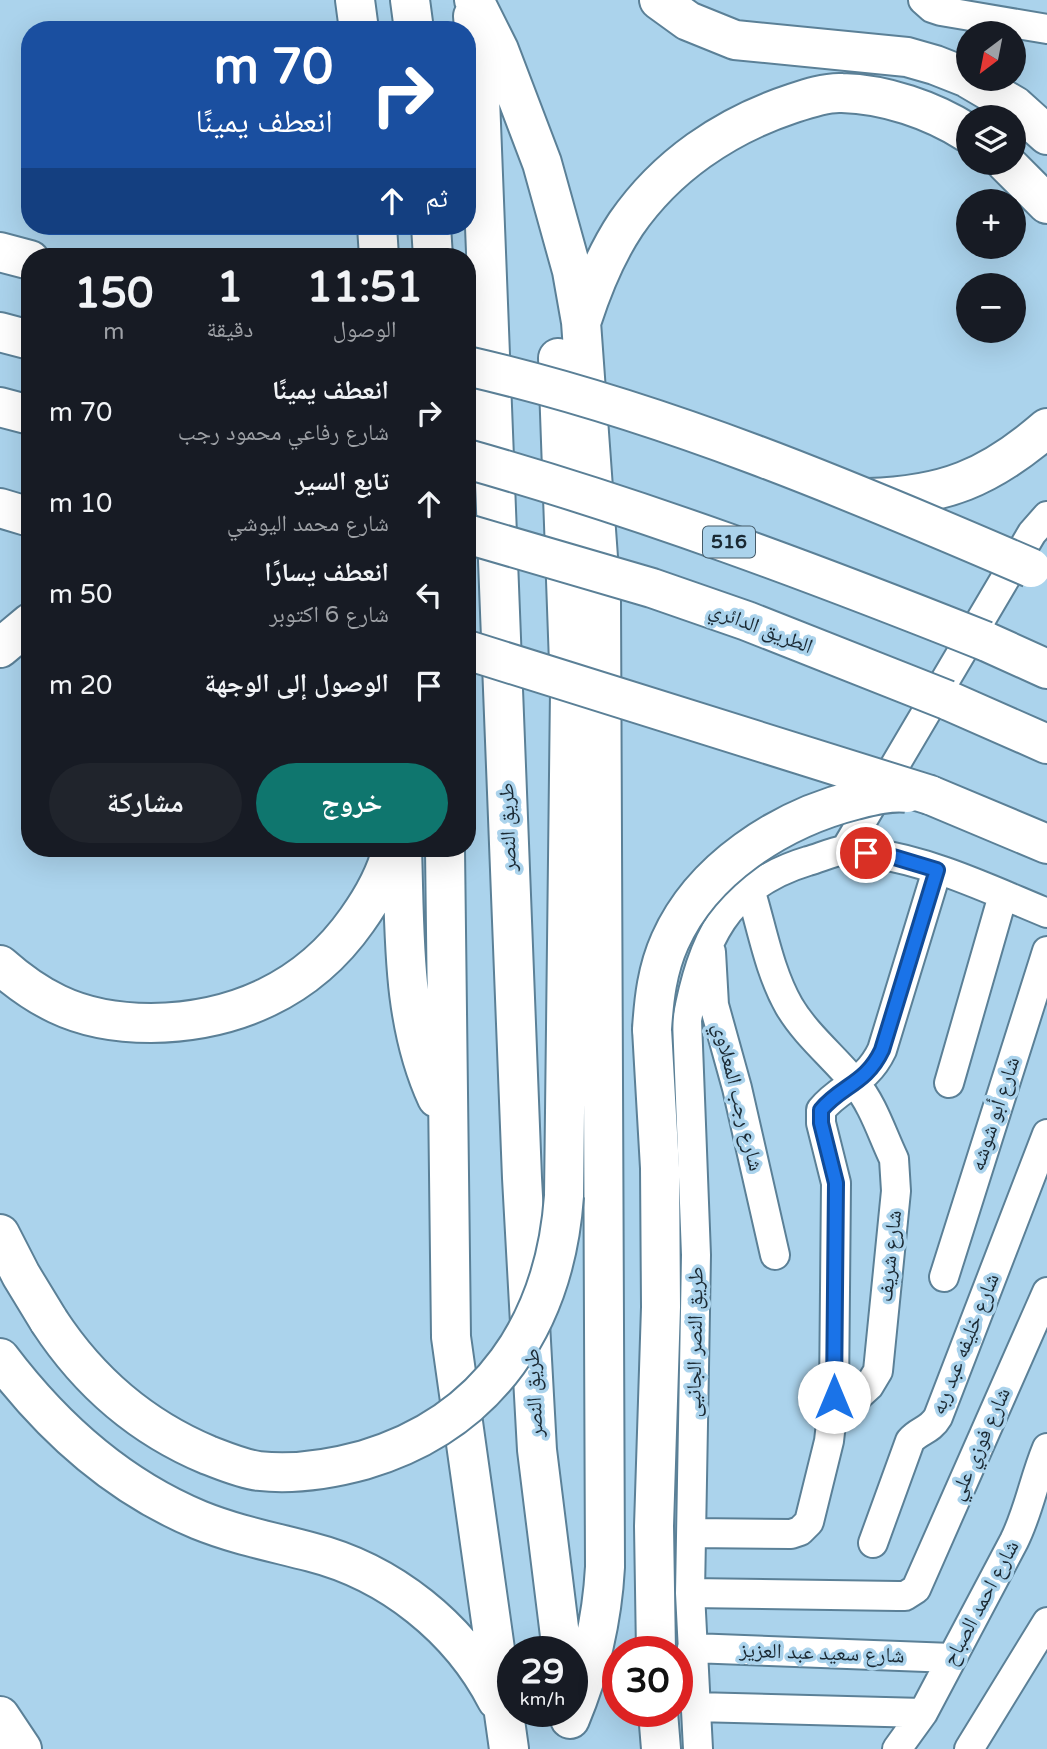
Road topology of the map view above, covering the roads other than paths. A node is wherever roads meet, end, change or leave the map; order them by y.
1 (355, 0) edge
2 (410, 0) edge
3 (473, 0) edge
4 (659, 0) edge
5 (923, 0) edge
6 (358, 21) edge
7 (413, 21) edge
8 (475, 21) edge
9 (1047, 29) edge
10 (476, 42) edge
11 (956, 74) edge
12 (989, 91) edge
13 (480, 97) junction
14 (956, 126) edge
15 (1047, 135) edge
16 (1018, 175) edge
17 (1047, 204) edge
18 (0, 253) edge
19 (21, 258) edge
20 (582, 322) junction
21 (0, 332) edge
22 (21, 338) edge
23 (476, 369) edge
24 (0, 407) edge
25 (21, 413) edge
26 (1047, 428) edge
27 (476, 462) edge
28 (868, 498) junction
29 (0, 508) edge
30 (21, 514) edge
31 (1047, 516) edge
32 (476, 537) edge
33 (1039, 571) edge
34 (21, 630) edge
35 (0, 648) edge
36 (476, 653) edge
37 (1047, 669) edge
38 (1047, 744) edge
39 (930, 795) junction
40 (1047, 844) edge
41 (845, 850) junction
42 (389, 857) edge
43 (402, 857) edge
44 (445, 857) edge
45 (937, 870) junction
46 (750, 889) junction
47 (1003, 895) junction
48 (1047, 913) edge
49 (710, 938) junction
50 (1047, 951) edge
51 (0, 965) edge
52 (855, 1082) junction
53 (949, 1083) dead end
54 (448, 1122) junction
55 (1047, 1134) edge
56 (0, 1234) edge
57 (775, 1255) dead end
58 (944, 1277) dead end
59 (1047, 1292) edge
60 (0, 1358) edge
61 (832, 1420) junction
62 (1047, 1448) edge
63 (692, 1533) junction
64 (873, 1543) dead end
65 (690, 1593) junction
66 (1047, 1622) edge
67 (560, 1636) edge
68 (672, 1636) edge
69 (678, 1636) edge
70 (693, 1651) edge
71 (952, 1658) junction
72 (588, 1672) edge
73 (693, 1709) edge
74 (923, 1713) junction
75 (0, 1716) edge
76 (670, 1727) edge
77 (686, 1727) edge
78 (507, 1733) edge
79 (22, 1749) edge
80 (661, 1749) edge
81 (698, 1749) edge
82 (897, 1749) edge
83 (968, 1749) edge

1 - 6 main road
2 - 7 main road
3 - 8 main road, طريق النصر
3 - 20 main road
4 - 11 main road
5 - 9 street
10 - 13 main road, طريق النصر
12 - 15 main road
13 - 56 main road, bridge
13 - 67 main road, طريق النصر
14 - 20 main road
16 - 17 main road
18 - 19 main road
20 - 72 main road
21 - 22 main road
23 - 28 main road, bridge
24 - 25 main road
26 - 28 main road
27 - 37 main road, 516, bridge
28 - 33 main road, bridge
29 - 30 main road
31 - 41 street
32 - 38 main road, الطريق الدائري, bridge
34 - 35 main road
36 - 39 main road, bridge
39 - 40 main road
39 - 68 main road, bridge
41 - 45 street
41 - 46 street, طريق النصر الجانيى
42 - 51 main road
43 - 54 main road
44 - 54 main road
45 - 47 street
45 - 52 street
46 - 49 street, طريق النصر الجانيى
46 - 52 street, شارع شريف
47 - 48 street
47 - 53 street
49 - 57 street, شارع رجب المعلاوي
49 - 63 street, طريق النصر الجانيى
50 - 58 street, شارع أبو شوشه
52 - 61 street
52 - 61 street, شارع شريف
54 - 78 main road
55 - 64 street, شارع خليفه عبد ربه
59 - 65 street, شارع فوزي علي
60 - 78 main road
61 - 63 street
62 - 71 street, شارع احمد الصباح
63 - 65 street, طريق النصر الجانيى
65 - 69 street, طريق النصر الجانيى
66 - 83 street
70 - 71 street, شارع سعيد عبد العزيز
71 - 74 street, شارع احمد الصباح
73 - 74 street
74 - 82 street, شارع احمد الصباح
75 - 79 main road
76 - 80 main road
77 - 81 street, طريق النصر الجانيى

